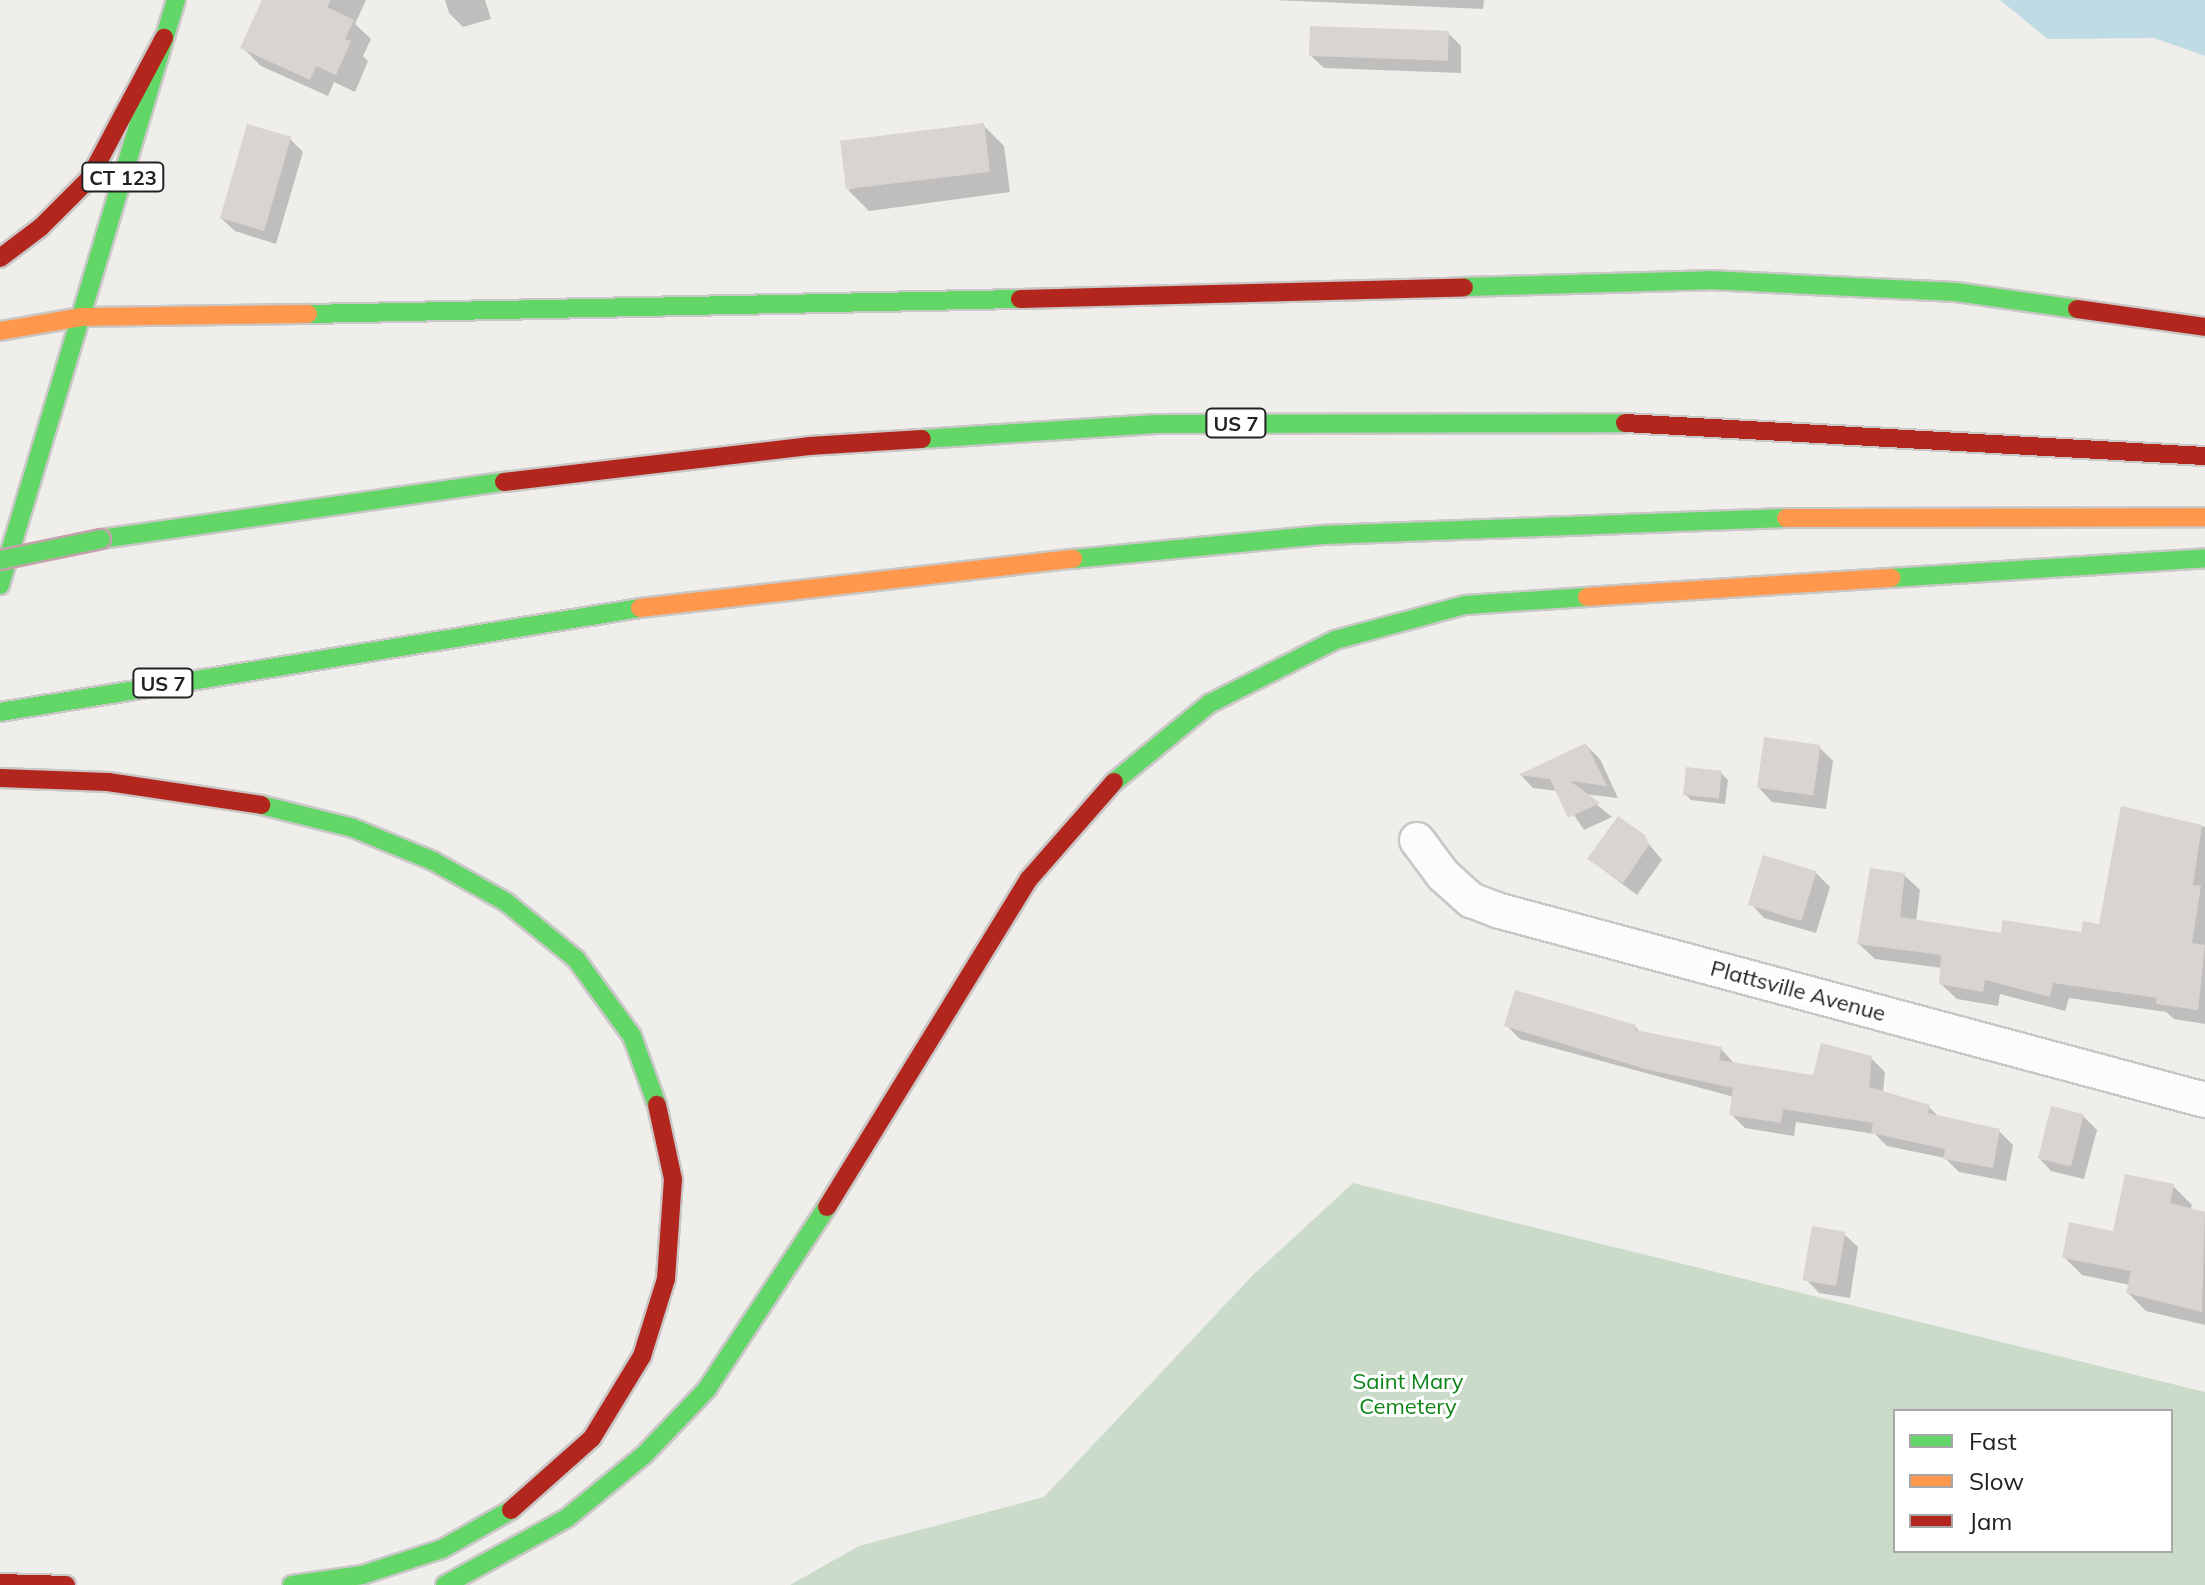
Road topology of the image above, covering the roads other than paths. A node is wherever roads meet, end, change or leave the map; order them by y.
1 (176, 0) edge
2 (164, 38) junction
3 (0, 258) edge
4 (81, 317) junction
5 (2205, 327) edge
6 (0, 331) edge
7 (2205, 456) edge
8 (2205, 517) edge
9 (2205, 558) edge
10 (0, 560) edge
11 (0, 585) edge
12 (0, 712) edge
13 (0, 778) edge
14 (1417, 840) dead end
15 (2205, 1100) edge
16 (0, 1583) edge
17 (66, 1585) edge
18 (292, 1585) edge
19 (445, 1585) edge

1 - 2 main road, CT 123
2 - 3 main road
2 - 4 main road, CT 123
4 - 5 main road
4 - 6 main road
4 - 11 main road, CT 123
7 - 10 main road, US 7, bridge
8 - 12 main road, US 7
9 - 19 main road
13 - 18 main road
14 - 15 street, Plattsville Avenue
16 - 17 main road

